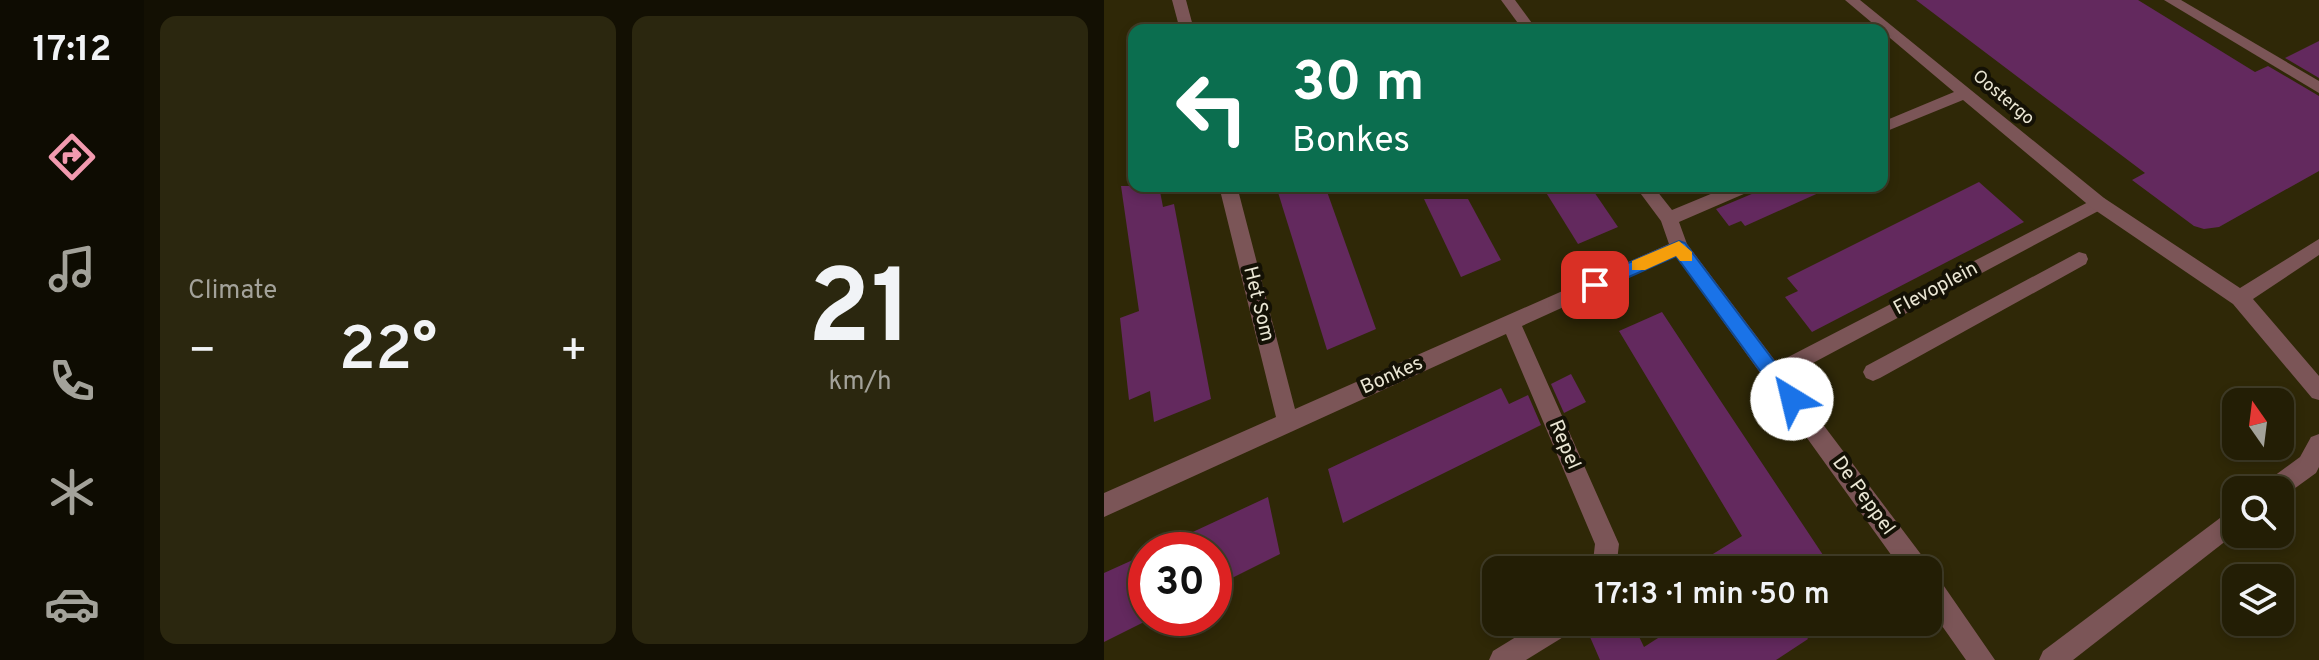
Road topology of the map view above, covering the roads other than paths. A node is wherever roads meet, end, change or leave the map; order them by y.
1 (1179, 0) edge
2 (1508, 0) edge
3 (1852, 0) edge
4 (2171, 0) edge
5 (1185, 24) edge
6 (1526, 24) edge
7 (1881, 24) edge
8 (1888, 30) edge
9 (2319, 88) edge
10 (1965, 93) junction
11 (1888, 125) edge
12 (1230, 192) edge
13 (1649, 192) edge
14 (1733, 192) edge
15 (2098, 203) junction
16 (1669, 219) junction
17 (2319, 246) edge
18 (1679, 247) junction
19 (2079, 259) dead end
20 (2240, 298) junction
21 (1511, 323) junction
22 (1873, 372) dead end
23 (1774, 374) junction
24 (2319, 391) edge
25 (1288, 423) junction
26 (2319, 444) edge
27 (2293, 476) edge
28 (1104, 505) edge
29 (2222, 529) edge
30 (1606, 556) edge
31 (1907, 556) edge
32 (1942, 604) edge
33 (1541, 636) edge
34 (1502, 660) edge
35 (1982, 660) edge
36 (2052, 660) edge

1 - 5 street
2 - 6 street
3 - 7 street, Oostergo
4 - 9 street
8 - 10 street, Oostergo
10 - 11 street
10 - 15 street, Oostergo
12 - 25 street, Het Som
13 - 16 street, De Peppel
14 - 16 street
15 - 20 street, Oostergo
15 - 23 street, Flevoplein
16 - 18 street, De Peppel
17 - 20 street
18 - 21 street, Bonkes
18 - 23 street, De Peppel
19 - 22 street
20 - 24 street
21 - 25 street, Bonkes
21 - 30 street, Repel
23 - 31 street, De Peppel
25 - 28 street, Bonkes
26 - 27 street
29 - 36 street
32 - 35 street
33 - 34 street

